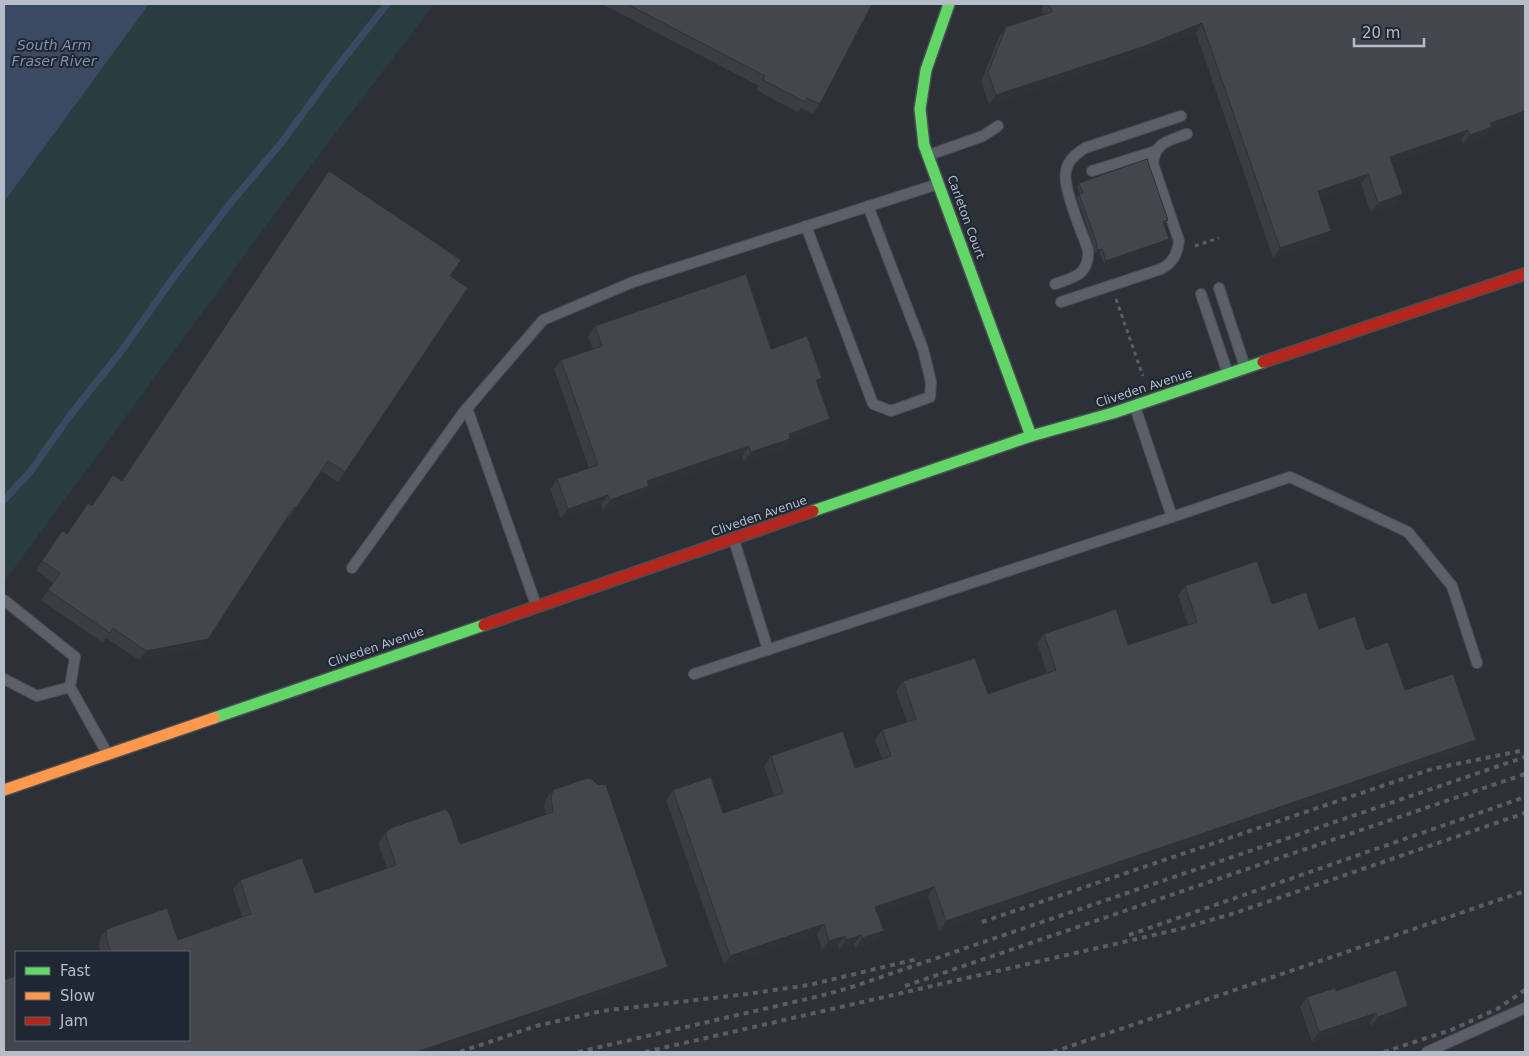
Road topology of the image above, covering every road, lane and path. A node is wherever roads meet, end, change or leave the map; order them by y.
1 (949, 4) edge
2 (1181, 116) dead end
3 (998, 126) dead end
4 (1187, 134) dead end
5 (1156, 151) junction
6 (928, 156) junction
7 (1092, 171) dead end
8 (938, 183) junction
9 (868, 206) junction
10 (806, 226) junction
11 (1525, 274) edge
12 (1055, 284) dead end
13 (1112, 285) junction
14 (1219, 288) dead end
15 (1201, 294) dead end
16 (1061, 302) dead end
17 (1133, 351) dead end
18 (1245, 368) junction
19 (1228, 374) junction
20 (1135, 406) junction
21 (467, 408) junction
22 (1032, 436) junction
23 (1172, 517) junction
24 (734, 539) junction
25 (352, 568) dead end
26 (4, 600) edge
27 (537, 606) junction
28 (768, 650) junction
29 (1477, 663) dead end
30 (694, 674) dead end
31 (4, 679) edge
32 (70, 687) junction
33 (107, 754) junction
34 (4, 790) edge
35 (1525, 1008) edge
36 (1427, 1052) edge

1 - 6 street, Carleton Court
2 - 12 lane
3 - 6 lane
4 - 5 lane
5 - 7 lane
5 - 13 lane
6 - 8 street, Carleton Court
8 - 9 lane
8 - 22 street, Carleton Court
9 - 10 lane
9 - 10 lane
10 - 21 lane
11 - 18 street, Cliveden Avenue
13 - 16 lane
13 - 17 path
14 - 18 lane
15 - 19 lane
18 - 19 street, Cliveden Avenue
19 - 20 street, Cliveden Avenue
20 - 22 street, Cliveden Avenue
20 - 23 lane
21 - 25 lane
21 - 27 lane
22 - 24 street, Cliveden Avenue
23 - 28 lane
23 - 29 lane
24 - 27 street, Cliveden Avenue
24 - 28 lane
26 - 32 lane
27 - 33 street, Cliveden Avenue
28 - 30 lane
31 - 32 lane
32 - 33 lane
33 - 34 street, Cliveden Avenue
35 - 36 lane

